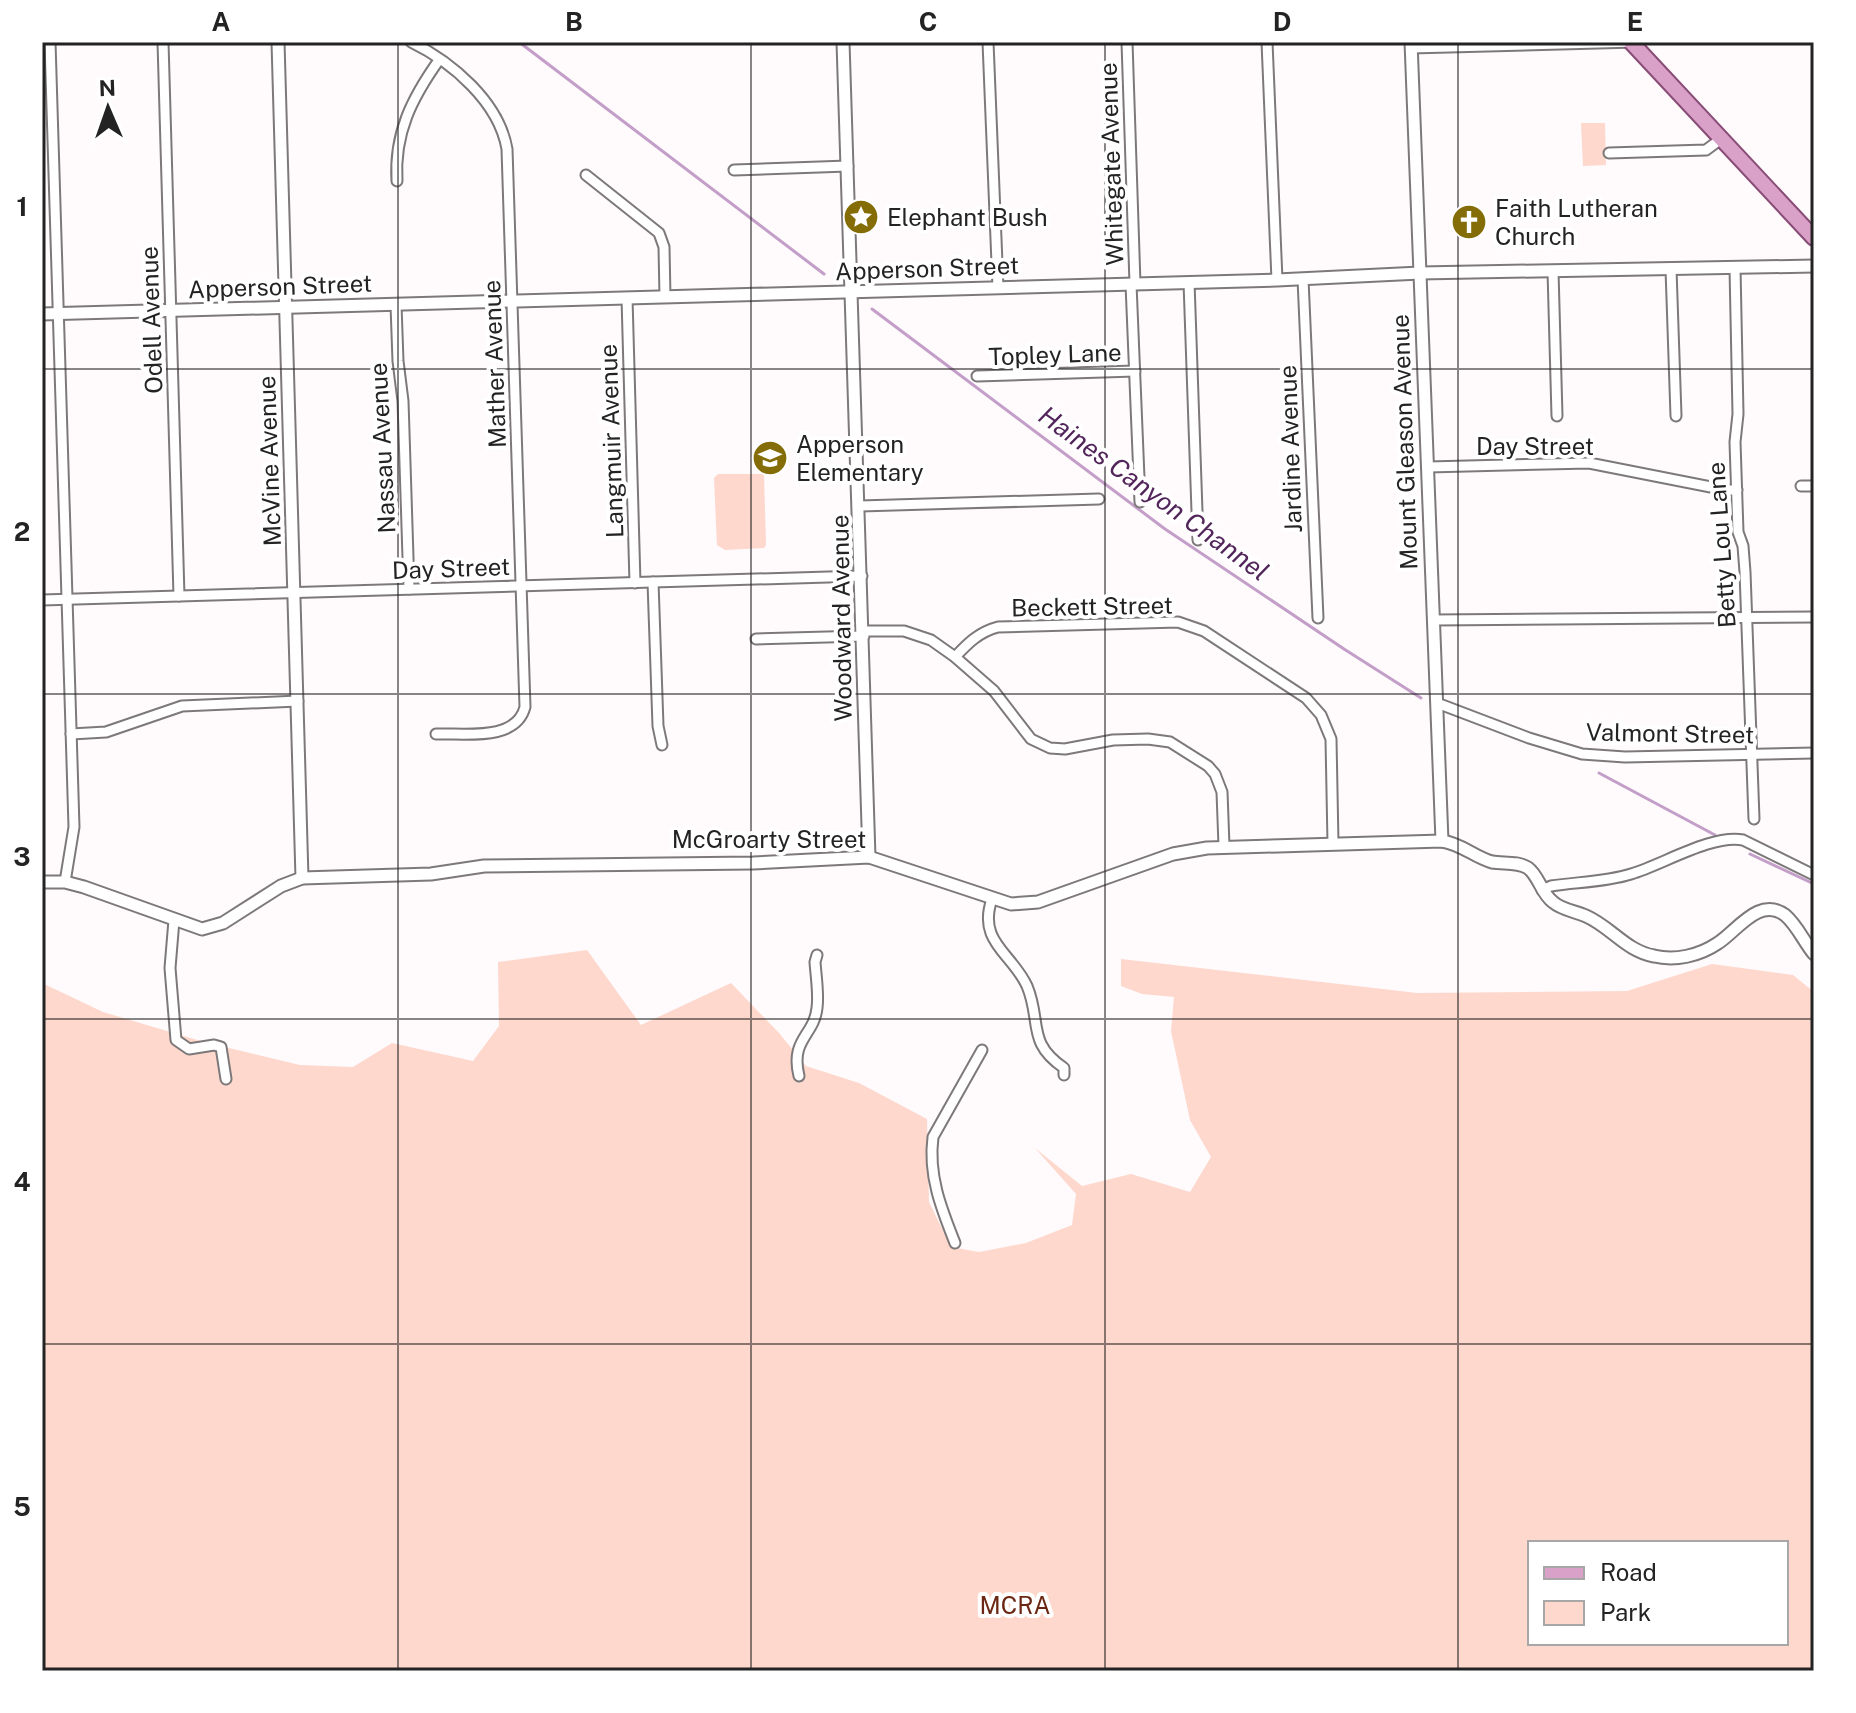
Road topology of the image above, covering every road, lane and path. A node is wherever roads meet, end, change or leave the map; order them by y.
1 (50, 42) edge
2 (163, 42) edge
3 (278, 42) edge
4 (411, 42) edge
5 (843, 42) edge
6 (988, 42) edge
7 (1127, 42) edge
8 (1267, 42) edge
9 (1633, 42) edge
10 (1411, 45) edge
11 (439, 60) junction
12 (1721, 139) junction
13 (1609, 153) dead end
14 (848, 166) junction
15 (734, 170) dead end
16 (586, 175) dead end
17 (397, 181) dead end
18 (1814, 238) edge
19 (1814, 266) edge
20 (1735, 268) junction
21 (1671, 269) junction
22 (1553, 271) junction
23 (1420, 273) junction
24 (1303, 279) junction
25 (1277, 280) junction
26 (1189, 282) junction
27 (1133, 284) junction
28 (998, 288) junction
29 (853, 292) junction
30 (665, 297) junction
31 (627, 298) junction
32 (513, 301) junction
33 (396, 305) junction
34 (287, 308) junction
35 (171, 311) junction
36 (42, 314) edge
37 (59, 314) junction
38 (1135, 371) junction
39 (977, 376) dead end
40 (1557, 416) dead end
41 (1676, 416) dead end
42 (1428, 467) junction
43 (1801, 486) dead end
44 (1814, 486) edge
45 (1737, 490) junction
46 (1099, 499) dead end
47 (1140, 502) dead end
48 (860, 506) junction
49 (1198, 540) dead end
50 (862, 576) junction
51 (653, 582) junction
52 (635, 583) junction
53 (520, 586) junction
54 (409, 589) junction
55 (295, 593) junction
56 (179, 596) junction
57 (67, 599) junction
58 (42, 600) edge
59 (1814, 617) edge
60 (1318, 618) dead end
61 (1746, 619) junction
62 (1434, 620) junction
63 (864, 633) junction
64 (756, 639) dead end
65 (955, 657) junction
66 (298, 701) junction
67 (1437, 703) junction
68 (71, 734) junction
69 (436, 734) dead end
70 (662, 745) dead end
71 (1814, 753) edge
72 (1751, 755) junction
73 (1754, 819) dead end
74 (1442, 841) junction
75 (1333, 843) junction
76 (1224, 846) junction
77 (869, 857) junction
78 (1814, 875) edge
79 (302, 878) junction
80 (42, 882) edge
81 (65, 882) junction
82 (1542, 890) junction
83 (992, 899) junction
84 (174, 920) junction
85 (1814, 954) edge
86 (817, 955) dead end
87 (982, 1050) dead end
88 (1064, 1075) dead end
89 (799, 1076) dead end
90 (226, 1079) dead end
91 (955, 1243) dead end

1 - 37 street
2 - 35 street, Odell Avenue
3 - 34 street, McVine Avenue
4 - 11 street, Mather Avenue
5 - 14 street, Woodward Avenue
6 - 28 street
7 - 27 street, Whitegate Avenue
8 - 25 street
9 - 10 street
9 - 12 main road
10 - 23 street, Mount Gleason Avenue
11 - 17 street
11 - 32 street, Mather Avenue
12 - 13 street
12 - 18 main road
14 - 15 street
14 - 29 street, Woodward Avenue
16 - 30 street
19 - 20 street, Apperson Street
20 - 21 street, Apperson Street
20 - 45 street, Betty Lou Lane
21 - 22 street, Apperson Street
21 - 41 street
22 - 23 street, Apperson Street
22 - 40 street
23 - 24 street, Apperson Street
23 - 42 street, Mount Gleason Avenue
24 - 25 street, Apperson Street
24 - 60 street, Jardine Avenue
25 - 26 street, Apperson Street
26 - 27 street, Apperson Street
26 - 49 street
27 - 28 street, Apperson Street
27 - 38 street, Whitegate Avenue
28 - 29 street, Apperson Street
29 - 30 street, Apperson Street
29 - 48 street, Woodward Avenue
30 - 31 street, Apperson Street
31 - 32 street, Apperson Street
31 - 52 street, Langmuir Avenue
32 - 33 street, Apperson Street
32 - 53 street, Mather Avenue
33 - 34 street, Apperson Street
33 - 54 street, Nassau Avenue
34 - 35 street, Apperson Street
34 - 55 street, McVine Avenue
35 - 37 street, Apperson Street
35 - 56 street, Odell Avenue
36 - 37 street, Apperson Street
37 - 57 street
38 - 39 street, Topley Lane
38 - 47 street, Whitegate Avenue
42 - 45 street, Day Street
42 - 62 street, Mount Gleason Avenue
43 - 44 street
45 - 61 street, Betty Lou Lane
46 - 48 street
48 - 50 street, Woodward Avenue
50 - 51 street, Day Street
50 - 63 street, Woodward Avenue
51 - 52 street, Day Street
51 - 70 street
52 - 53 street, Day Street
53 - 54 street, Day Street
53 - 69 street, Mather Avenue
54 - 55 street, Day Street
55 - 56 street, Day Street
55 - 66 street, McVine Avenue
56 - 57 street, Day Street
57 - 58 street, Day Street
57 - 68 street
59 - 61 street
61 - 62 street
61 - 72 street, Betty Lou Lane
62 - 67 street, Mount Gleason Avenue
63 - 64 street
63 - 65 street
63 - 77 street, Woodward Avenue
65 - 75 street, Beckett Street
65 - 76 street
66 - 68 street
66 - 79 street, McVine Avenue
67 - 72 street, Valmont Street
67 - 74 street, Mount Gleason Avenue
68 - 81 street
71 - 72 street, Valmont Street
72 - 73 street, Betty Lou Lane
74 - 75 street, McGroarty Street
74 - 82 street, McGroarty Street
75 - 76 street, McGroarty Street
76 - 83 street, McGroarty Street
77 - 79 street, McGroarty Street
77 - 83 street, McGroarty Street
78 - 82 street
79 - 84 street, McGroarty Street
80 - 81 street, McGroarty Street
81 - 84 street, McGroarty Street
82 - 85 street, McGroarty Street
83 - 88 street
84 - 90 street
86 - 89 street
87 - 91 street

